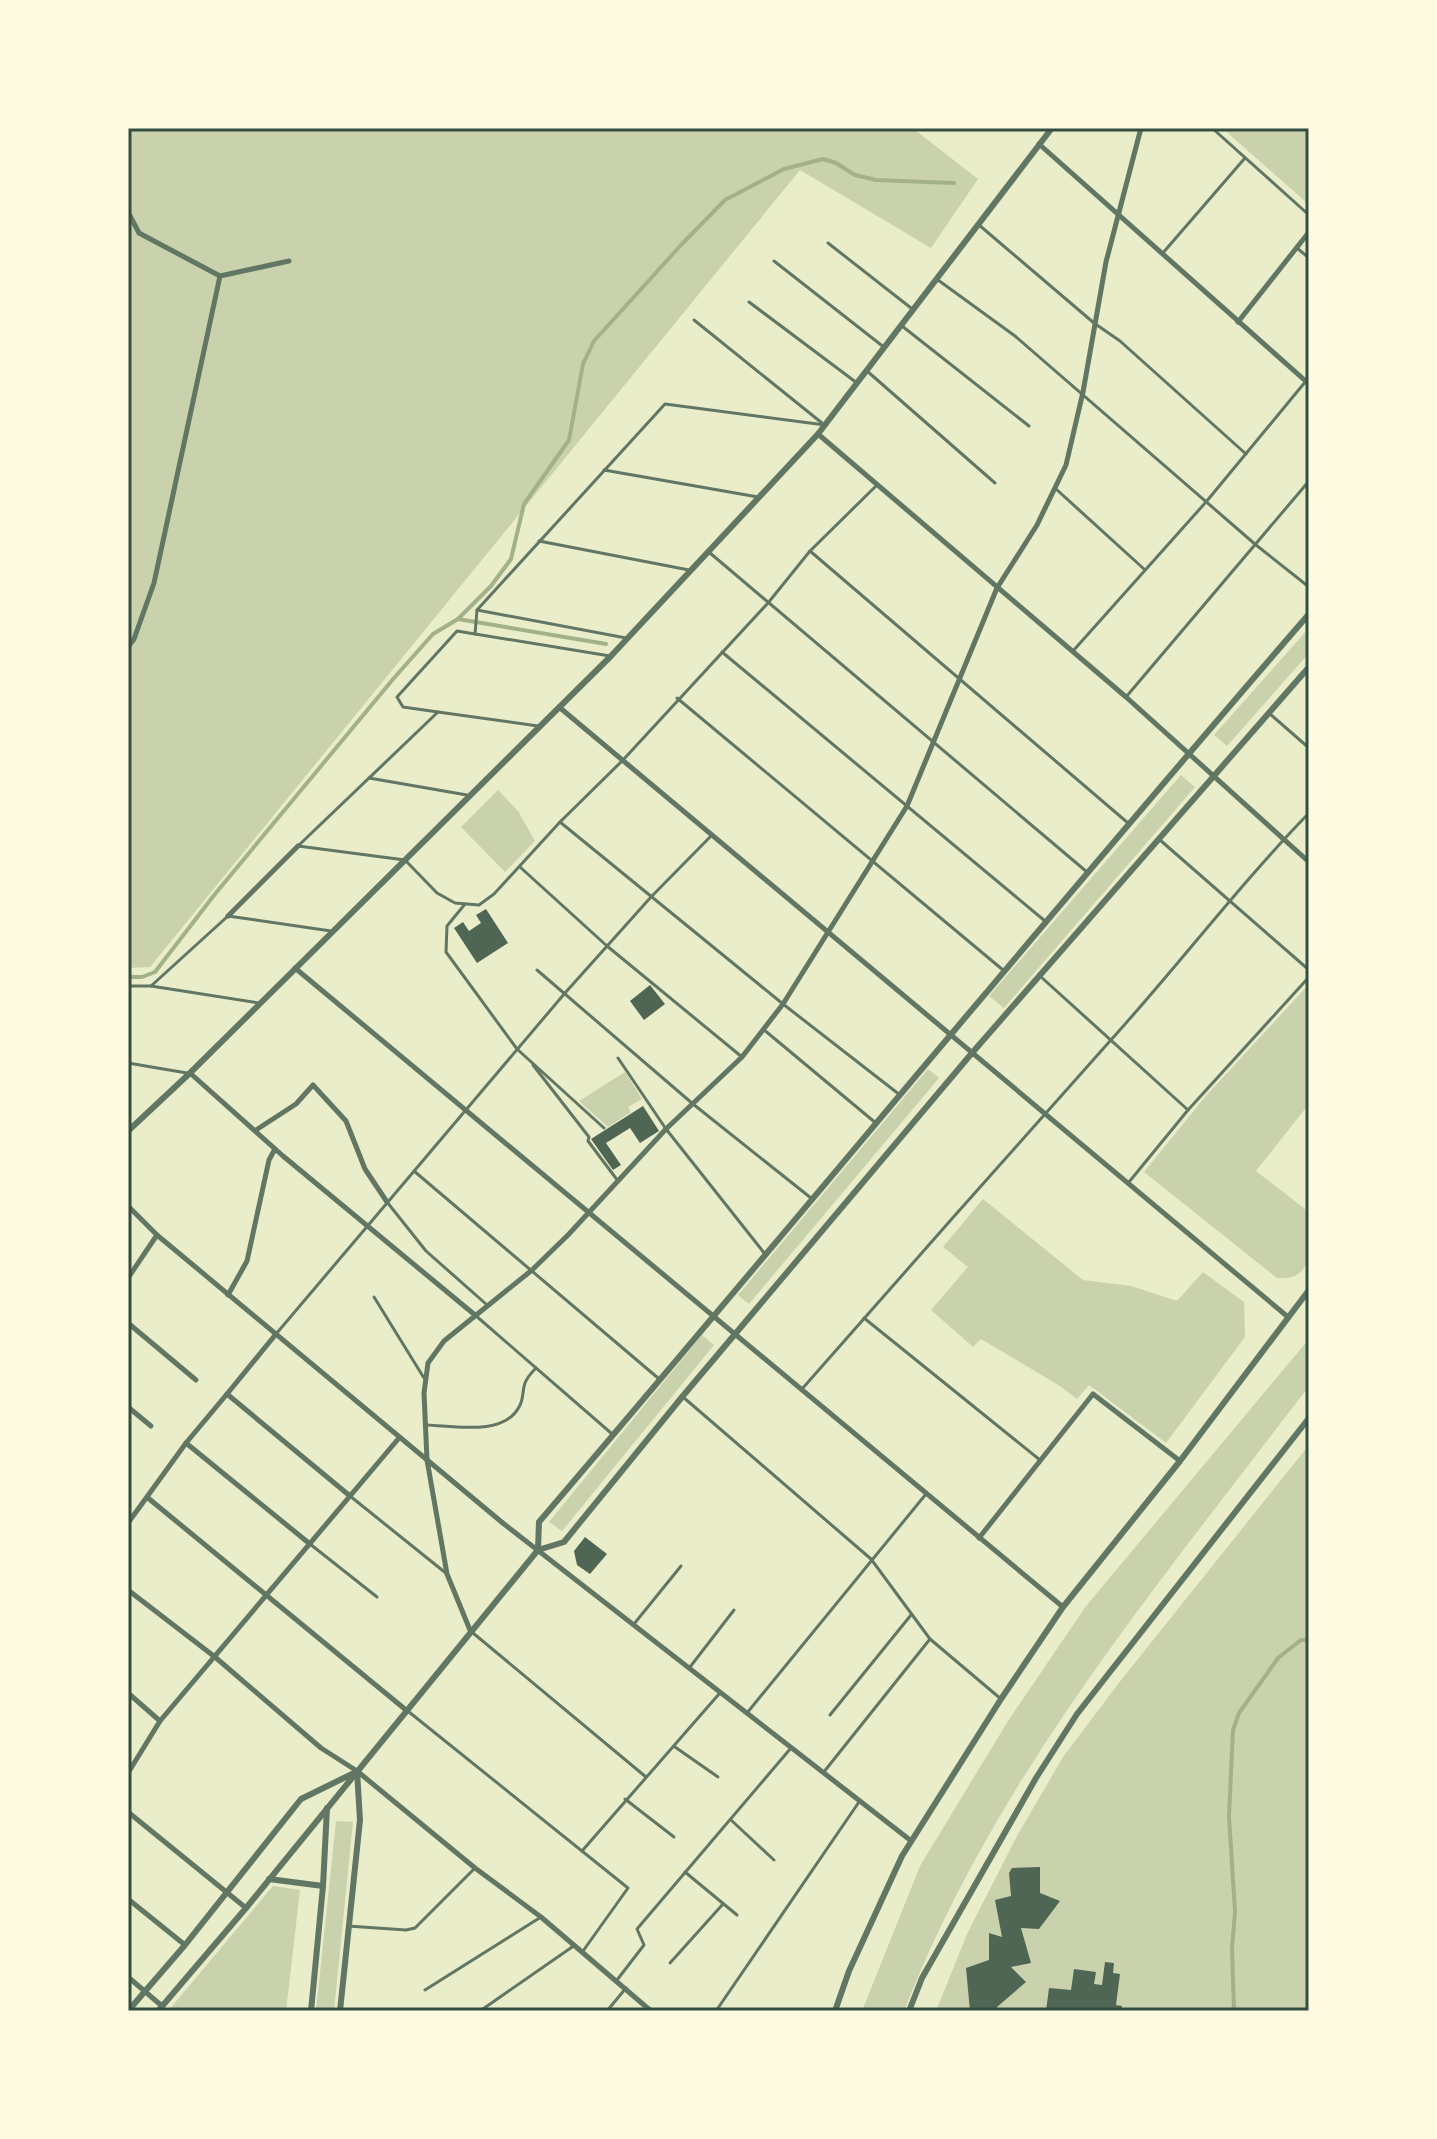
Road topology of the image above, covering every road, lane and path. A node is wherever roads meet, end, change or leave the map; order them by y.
1 (1052, 128) edge
2 (1141, 128) edge
3 (1212, 128) edge
4 (1039, 144) junction
5 (1245, 158) junction
6 (128, 212) edge
7 (1117, 214) junction
8 (1309, 215) edge
9 (979, 225) junction
10 (1309, 232) edge
11 (828, 243) dead end
12 (1297, 248) junction
13 (1162, 254) junction
14 (1309, 258) edge
15 (289, 261) dead end
16 (774, 261) dead end
17 (220, 276) junction
18 (938, 280) junction
19 (749, 302) dead end
20 (914, 310) junction
21 (694, 320) dead end
22 (1238, 322) junction
23 (1094, 323) junction
24 (902, 326) junction
25 (885, 348) junction
26 (867, 371) junction
27 (1308, 382) edge
28 (857, 383) junction
29 (1083, 392) junction
30 (825, 425) junction
31 (1029, 426) dead end
32 (818, 434) junction
33 (1246, 454) junction
34 (604, 470) junction
35 (1309, 481) edge
36 (995, 483) dead end
37 (877, 485) junction
38 (1056, 489) junction
39 (760, 498) junction
40 (1206, 502) junction
41 (539, 541) junction
42 (1256, 545) junction
43 (810, 551) junction
44 (710, 553) junction
45 (1144, 569) junction
46 (693, 571) junction
47 (1309, 587) edge
48 (997, 588) junction
49 (768, 603) junction
50 (477, 610) junction
51 (1309, 614) edge
52 (475, 634) junction
53 (629, 638) junction
54 (128, 647) edge
55 (722, 652) junction
56 (1072, 652) junction
57 (611, 656) junction
58 (1309, 667) edge
59 (961, 678) junction
60 (1126, 697) junction
61 (677, 698) junction
62 (559, 707) junction
63 (438, 712) junction
64 (1270, 714) junction
65 (538, 726) junction
66 (933, 741) junction
67 (1309, 748) edge
68 (1189, 753) junction
69 (623, 760) junction
70 (369, 778) junction
71 (1214, 778) junction
72 (471, 796) junction
73 (907, 806) junction
74 (1309, 813) edge
75 (560, 822) junction
76 (1128, 823) junction
77 (711, 836) junction
78 (1160, 840) junction
79 (1283, 840) junction
80 (298, 846) junction
81 (405, 860) junction
82 (873, 862) junction
83 (1309, 862) edge
84 (520, 867) junction
85 (1087, 872) junction
86 (651, 897) junction
87 (1229, 900) junction
88 (465, 904) junction
89 (228, 916) junction
90 (1045, 921) junction
91 (334, 931) junction
92 (828, 933) junction
93 (607, 946) junction
94 (295, 968) junction
95 (537, 970) dead end
96 (1309, 970) edge
97 (1004, 971) junction
98 (1040, 976) junction
99 (1309, 977) edge
100 (128, 986) edge
101 (151, 986) junction
102 (565, 993) junction
103 (259, 1003) junction
104 (783, 1004) junction
105 (763, 1029) junction
106 (951, 1035) junction
107 (1112, 1039) junction
108 (517, 1049) junction
109 (972, 1053) junction
110 (742, 1057) junction
111 (618, 1058) dead end
112 (527, 1059) junction
113 (128, 1063) edge
114 (190, 1073) junction
115 (900, 1095) junction
116 (572, 1099) junction
117 (693, 1104) junction
118 (564, 1106) junction
119 (466, 1110) junction
120 (1188, 1110) junction
121 (1044, 1112) junction
122 (877, 1124) junction
123 (604, 1128) dead end
124 (666, 1129) junction
125 (256, 1130) junction
126 (128, 1131) edge
127 (275, 1149) junction
128 (414, 1171) junction
129 (618, 1181) junction
130 (1129, 1182) junction
131 (812, 1198) junction
132 (387, 1202) junction
133 (128, 1206) edge
134 (588, 1213) junction
135 (366, 1226) junction
136 (157, 1235) junction
137 (765, 1254) junction
138 (532, 1270) junction
139 (128, 1278) edge
140 (1309, 1290) edge
141 (228, 1295) junction
142 (374, 1297) dead end
143 (486, 1304) junction
144 (475, 1315) junction
145 (713, 1316) junction
146 (1288, 1317) junction
147 (864, 1318) junction
148 (128, 1323) edge
149 (276, 1334) junction
150 (735, 1334) junction
151 (536, 1368) junction
152 (424, 1378) junction
153 (660, 1379) junction
154 (196, 1380) dead end
155 (801, 1390) junction
156 (227, 1394) junction
157 (682, 1397) junction
158 (128, 1407) edge
159 (1309, 1418) edge
160 (424, 1424) junction
161 (151, 1426) dead end
162 (613, 1435) junction
163 (399, 1438) junction
164 (186, 1443) junction
165 (427, 1460) junction
166 (1040, 1460) junction
167 (1180, 1461) junction
168 (926, 1494) junction
169 (350, 1496) junction
170 (148, 1498) junction
171 (128, 1523) edge
172 (979, 1538) junction
173 (310, 1544) junction
174 (538, 1550) junction
175 (871, 1559) junction
176 (681, 1566) dead end
177 (447, 1574) junction
178 (128, 1590) edge
179 (265, 1597) junction
180 (377, 1597) dead end
181 (1063, 1607) junction
182 (734, 1610) dead end
183 (911, 1615) junction
184 (634, 1624) junction
185 (470, 1630) junction
186 (930, 1639) junction
187 (215, 1657) junction
188 (690, 1667) junction
189 (721, 1691) junction
190 (128, 1693) edge
191 (1001, 1699) junction
192 (406, 1710) junction
193 (747, 1713) junction
194 (830, 1715) dead end
195 (160, 1721) junction
196 (675, 1747) junction
197 (791, 1748) junction
198 (357, 1771) junction
199 (128, 1773) edge
200 (823, 1773) junction
201 (646, 1777) junction
202 (718, 1777) dead end
203 (625, 1799) junction
204 (859, 1802) junction
205 (327, 1808) junction
206 (128, 1812) edge
207 (731, 1820) junction
208 (674, 1837) dead end
209 (910, 1840) junction
210 (582, 1851) junction
211 (774, 1860) dead end
212 (475, 1868) junction
213 (685, 1872) junction
214 (269, 1879) junction
215 (323, 1886) junction
216 (227, 1892) junction
217 (128, 1899) edge
218 (723, 1904) junction
219 (246, 1908) junction
220 (737, 1915) dead end
221 (541, 1917) junction
222 (348, 1926) junction
223 (185, 1945) junction
224 (575, 1945) junction
225 (583, 1951) junction
226 (670, 1963) dead end
227 (128, 1977) edge
228 (617, 1980) junction
229 (626, 1988) junction
230 (425, 1990) dead end
231 (145, 1991) junction
232 (160, 2008) edge
233 (606, 2010) edge
234 (128, 2011) edge
235 (311, 2011) edge
236 (340, 2011) edge
237 (480, 2011) edge
238 (651, 2011) edge
239 (716, 2011) edge
240 (835, 2011) edge
241 (909, 2011) edge

1 - 4 street
2 - 7 street
3 - 5 lane
4 - 7 street
4 - 9 street
5 - 8 lane
5 - 13 lane
6 - 17 street
7 - 13 street
7 - 23 street
9 - 18 street
9 - 23 lane
10 - 12 street
11 - 20 lane
12 - 14 lane
12 - 22 street
13 - 22 street
15 - 17 street
16 - 25 lane
17 - 54 street
18 - 20 street
18 - 29 lane
19 - 28 lane
20 - 24 street
21 - 30 lane
22 - 27 street
23 - 29 street
23 - 33 lane
24 - 25 street
24 - 31 lane
25 - 26 street
26 - 28 street
26 - 36 lane
27 - 33 lane
28 - 30 street
29 - 38 street
29 - 40 lane
30 - 32 street
30 - 34 lane
32 - 37 street
32 - 39 street
33 - 40 lane
34 - 39 lane
34 - 41 lane
35 - 42 lane
37 - 43 lane
37 - 48 street
38 - 45 lane
38 - 48 street
39 - 44 street
40 - 42 lane
40 - 45 lane
41 - 46 lane
41 - 50 lane
42 - 47 lane
42 - 60 lane
43 - 49 lane
43 - 59 lane
44 - 46 street
44 - 49 lane
45 - 56 lane
46 - 53 street
48 - 56 street
48 - 59 street
49 - 55 lane
49 - 66 lane
50 - 52 lane
50 - 53 lane
51 - 68 street
52 - 57 lane
52 - 63 lane
53 - 57 street
55 - 61 lane
55 - 73 lane
56 - 60 street
57 - 62 street
58 - 64 street
59 - 66 street
59 - 76 lane
60 - 68 street
61 - 69 lane
61 - 82 lane
62 - 65 street
62 - 69 street
63 - 65 lane
63 - 70 lane
64 - 67 lane
64 - 71 street
65 - 72 street
66 - 73 street
66 - 85 lane
68 - 71 street
68 - 76 street
69 - 75 lane
69 - 77 street
70 - 72 lane
70 - 80 lane
71 - 78 street
71 - 79 street
72 - 81 street
73 - 82 street
73 - 90 lane
74 - 79 lane
75 - 84 lane
75 - 86 lane
76 - 85 street
77 - 86 lane
77 - 92 street
78 - 87 lane
78 - 98 street
79 - 83 street
79 - 87 lane
80 - 81 lane
80 - 89 street
81 - 88 lane
81 - 91 street
82 - 92 street
82 - 97 lane
84 - 88 lane
84 - 93 lane
85 - 90 street
86 - 93 lane
86 - 104 lane
87 - 96 lane
87 - 107 lane
88 - 108 lane
89 - 91 lane
89 - 101 lane
90 - 97 street
91 - 94 street
92 - 104 street
92 - 106 street
93 - 102 lane
93 - 110 lane
94 - 103 street
94 - 119 street
95 - 102 lane
97 - 106 street
98 - 107 lane
98 - 109 street
99 - 120 lane
100 - 101 lane
101 - 103 lane
102 - 108 lane
102 - 117 lane
103 - 114 street
104 - 105 street
104 - 115 lane
105 - 110 street
105 - 122 lane
106 - 109 street
106 - 115 street
107 - 120 lane
107 - 121 lane
108 - 112 lane
108 - 119 lane
109 - 121 street
109 - 150 street
110 - 117 street
111 - 124 lane
112 - 116 lane
112 - 118 lane
113 - 114 lane
114 - 125 street
114 - 126 street
115 - 122 street
116 - 118 lane
116 - 123 lane
117 - 124 street
117 - 131 lane
118 - 129 lane
119 - 128 lane
119 - 134 street
120 - 130 lane
121 - 130 street
121 - 147 lane
122 - 131 street
124 - 129 street
124 - 137 lane
125 - 127 street
125 - 132 street
127 - 135 street
127 - 141 street
128 - 132 lane
128 - 138 lane
129 - 134 street
130 - 146 street
131 - 137 street
132 - 135 lane
132 - 143 lane
133 - 136 street
134 - 138 street
134 - 145 street
135 - 144 street
135 - 149 lane
136 - 139 street
136 - 141 street
137 - 145 street
138 - 143 street
138 - 153 lane
140 - 146 street
141 - 149 street
142 - 152 lane
143 - 144 street
144 - 151 lane
144 - 152 street
145 - 150 street
145 - 153 street
146 - 167 street
147 - 155 lane
147 - 166 lane
148 - 154 street
149 - 156 street
149 - 163 street
150 - 155 street
150 - 157 street
151 - 160 lane
151 - 162 lane
152 - 160 street
153 - 162 street
155 - 168 street
156 - 164 street
156 - 169 street
157 - 174 street
157 - 175 lane
158 - 161 street
159 - 241 street
160 - 165 street
162 - 174 street
163 - 165 street
163 - 169 street
164 - 170 street
164 - 173 street
165 - 174 street
165 - 177 street
166 - 167 street
166 - 172 street
167 - 181 street
168 - 172 street
168 - 175 lane
169 - 173 street
169 - 177 lane
170 - 171 street
170 - 179 street
172 - 181 street
173 - 179 street
173 - 180 lane
174 - 184 street
174 - 185 street
175 - 183 lane
175 - 193 lane
176 - 184 lane
177 - 185 street
178 - 187 street
179 - 187 street
179 - 192 street
181 - 191 street
182 - 188 lane
183 - 186 lane
183 - 194 lane
184 - 188 street
185 - 192 street
185 - 201 lane
186 - 191 lane
186 - 200 lane
187 - 195 street
187 - 198 street
188 - 189 street
189 - 193 street
189 - 196 lane
190 - 195 street
191 - 209 street
192 - 198 street
192 - 210 lane
193 - 197 street
195 - 199 street
196 - 201 lane
196 - 202 lane
197 - 200 street
197 - 207 lane
198 - 205 street
198 - 212 street
198 - 216 street
198 - 222 street
200 - 204 street
201 - 203 lane
203 - 208 lane
203 - 210 lane
204 - 209 street
204 - 239 lane
205 - 214 street
205 - 215 street
206 - 216 street
207 - 211 lane
207 - 213 lane
209 - 240 street
210 - 225 lane
212 - 221 street
212 - 222 lane
213 - 218 lane
213 - 228 lane
214 - 215 street
214 - 219 street
215 - 235 street
216 - 219 street
216 - 223 street
217 - 223 street
218 - 220 lane
218 - 226 lane
219 - 232 street
221 - 224 street
221 - 230 lane
222 - 236 street
223 - 231 street
224 - 225 street
224 - 237 lane
225 - 228 street
227 - 231 street
228 - 229 street
229 - 233 lane
229 - 238 street
231 - 232 street
231 - 234 street

